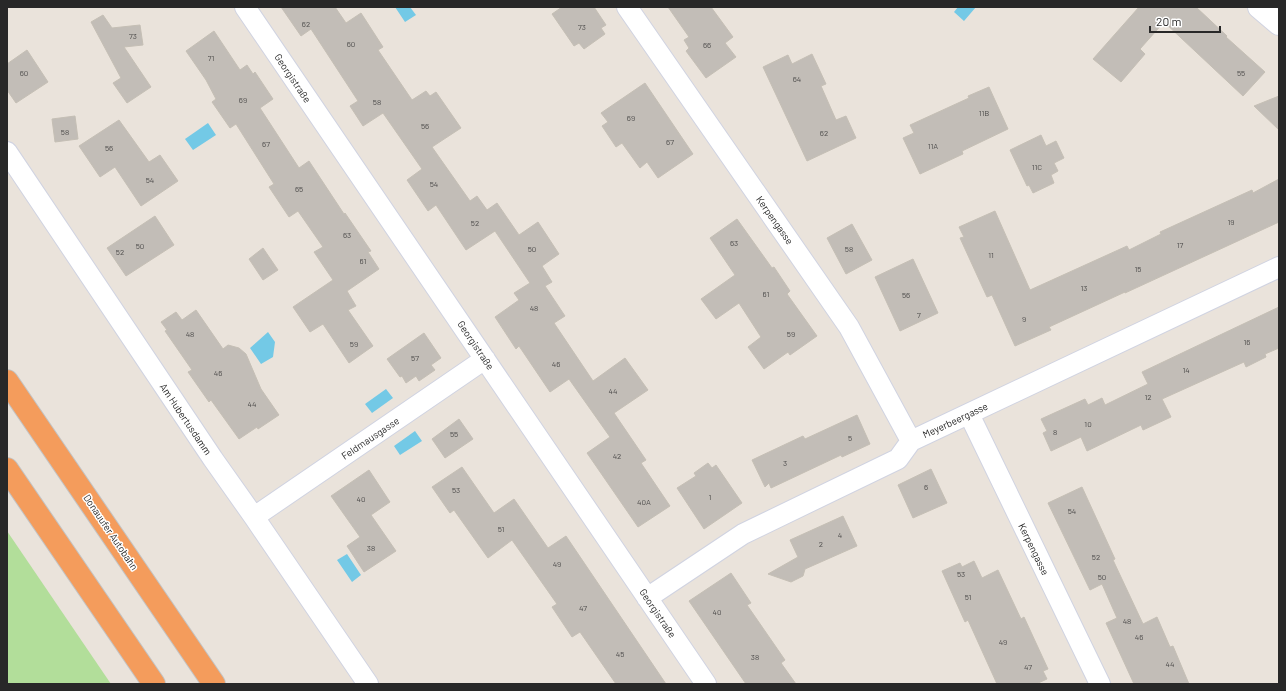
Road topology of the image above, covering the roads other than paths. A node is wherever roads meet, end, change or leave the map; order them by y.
1 (245, 7) edge
2 (627, 7) edge
3 (1259, 7) edge
4 (1279, 24) edge
5 (7, 152) edge
6 (1279, 267) edge
7 (485, 359) junction
8 (7, 381) edge
9 (969, 414) junction
10 (911, 441) junction
11 (7, 469) edge
12 (254, 517) junction
13 (647, 598) junction
14 (154, 684) edge
15 (214, 684) edge
16 (368, 684) edge
17 (706, 684) edge
18 (1100, 684) edge

1 - 7 street, Georgistraße
2 - 10 street, Kerpengasse
3 - 4 street
5 - 12 street, Am Hubertusdamm
6 - 9 street, Meyerbeergasse
7 - 12 street, Feldmausgasse
7 - 13 street, Georgistraße
8 - 15 highway, Donauufer Autobahn
9 - 10 street, Meyerbeergasse
9 - 18 street, Kerpengasse
10 - 13 street, Meyerbeergasse
11 - 14 highway
12 - 16 street, Am Hubertusdamm
13 - 17 street, Georgistraße

